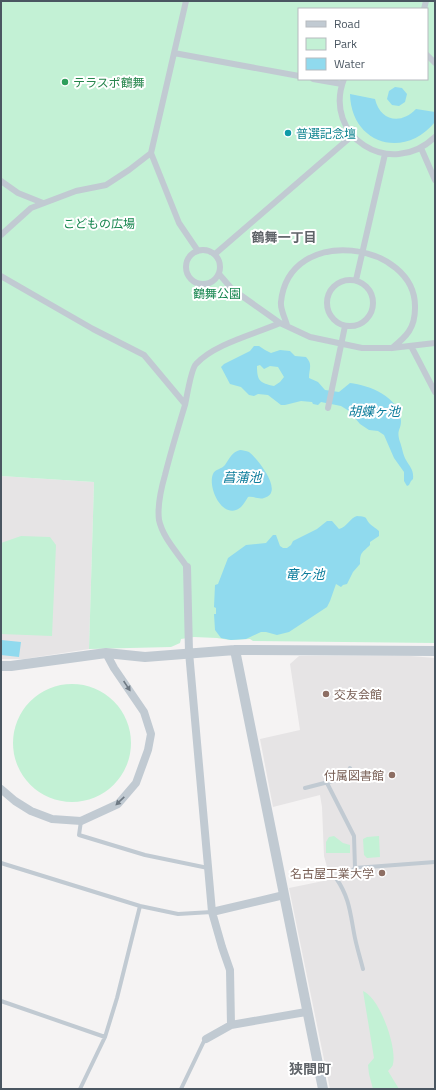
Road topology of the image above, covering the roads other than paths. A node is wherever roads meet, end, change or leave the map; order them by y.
1 (187, 3) edge
2 (174, 53) junction
3 (298, 76) edge
4 (323, 80) edge
5 (343, 82) edge
6 (352, 135) junction
7 (435, 137) edge
8 (421, 148) junction
9 (151, 153) junction
10 (385, 154) junction
11 (435, 180) edge
12 (1, 181) edge
13 (43, 203) junction
14 (1, 234) edge
15 (198, 251) junction
16 (362, 252) junction
17 (215, 254) junction
18 (219, 274) junction
19 (1, 276) edge
20 (356, 280) junction
21 (280, 323) junction
22 (287, 325) junction
23 (345, 326) junction
24 (435, 343) edge
25 (341, 344) junction
26 (411, 346) junction
27 (392, 348) junction
28 (435, 392) edge
29 (185, 404) junction
30 (328, 408) dead end
31 (187, 566) joint
32 (235, 650) junction
33 (435, 651) edge
34 (189, 652) junction
35 (106, 653) junction
36 (1, 666) edge
37 (350, 768) dead end
38 (327, 783) junction
39 (305, 788) dead end
40 (1, 789) edge
41 (81, 821) junction
42 (435, 862) edge
43 (1, 863) edge
44 (209, 868) junction
45 (355, 868) junction
46 (284, 895) junction
47 (140, 906) junction
48 (212, 912) junction
49 (362, 969) dead end
50 (1, 1001) edge
51 (306, 1012) junction
52 (231, 1025) junction
53 (105, 1037) junction
54 (206, 1039) joint
55 (80, 1089) edge
56 (181, 1089) edge
57 (322, 1089) edge

1 - 2 street
2 - 3 street
2 - 9 street
4 - 5 street
5 - 6 street
6 - 10 street
6 - 17 street
7 - 8 street
8 - 10 street
8 - 11 street
9 - 13 street
9 - 15 street
10 - 16 street
12 - 13 street
13 - 14 street
15 - 17 street
15 - 18 street
16 - 20 street
16 - 22 street
16 - 27 street
17 - 18 street
18 - 21 street
19 - 29 street
20 - 23 street
20 - 23 street
21 - 22 street
21 - 29 street
22 - 25 street
23 - 25 street
24 - 26 street
25 - 27 street
25 - 30 street
26 - 27 street
26 - 28 street
29 - 31 street
31 - 34 street
32 - 33 street
32 - 34 street
32 - 46 street
34 - 35 street
34 - 44 street
35 - 36 street
35 -> 41 street
37 - 38 lane
38 - 39 lane
38 - 45 lane
40 - 41 street
41 - 44 lane
42 - 45 lane
43 - 47 lane
44 - 48 street
45 - 49 lane
46 - 48 street
46 - 51 street
47 - 48 lane
47 - 53 lane
48 - 52 street
50 - 53 lane
51 - 52 street
51 - 57 street
52 - 54 street
53 - 55 lane
54 - 56 lane

